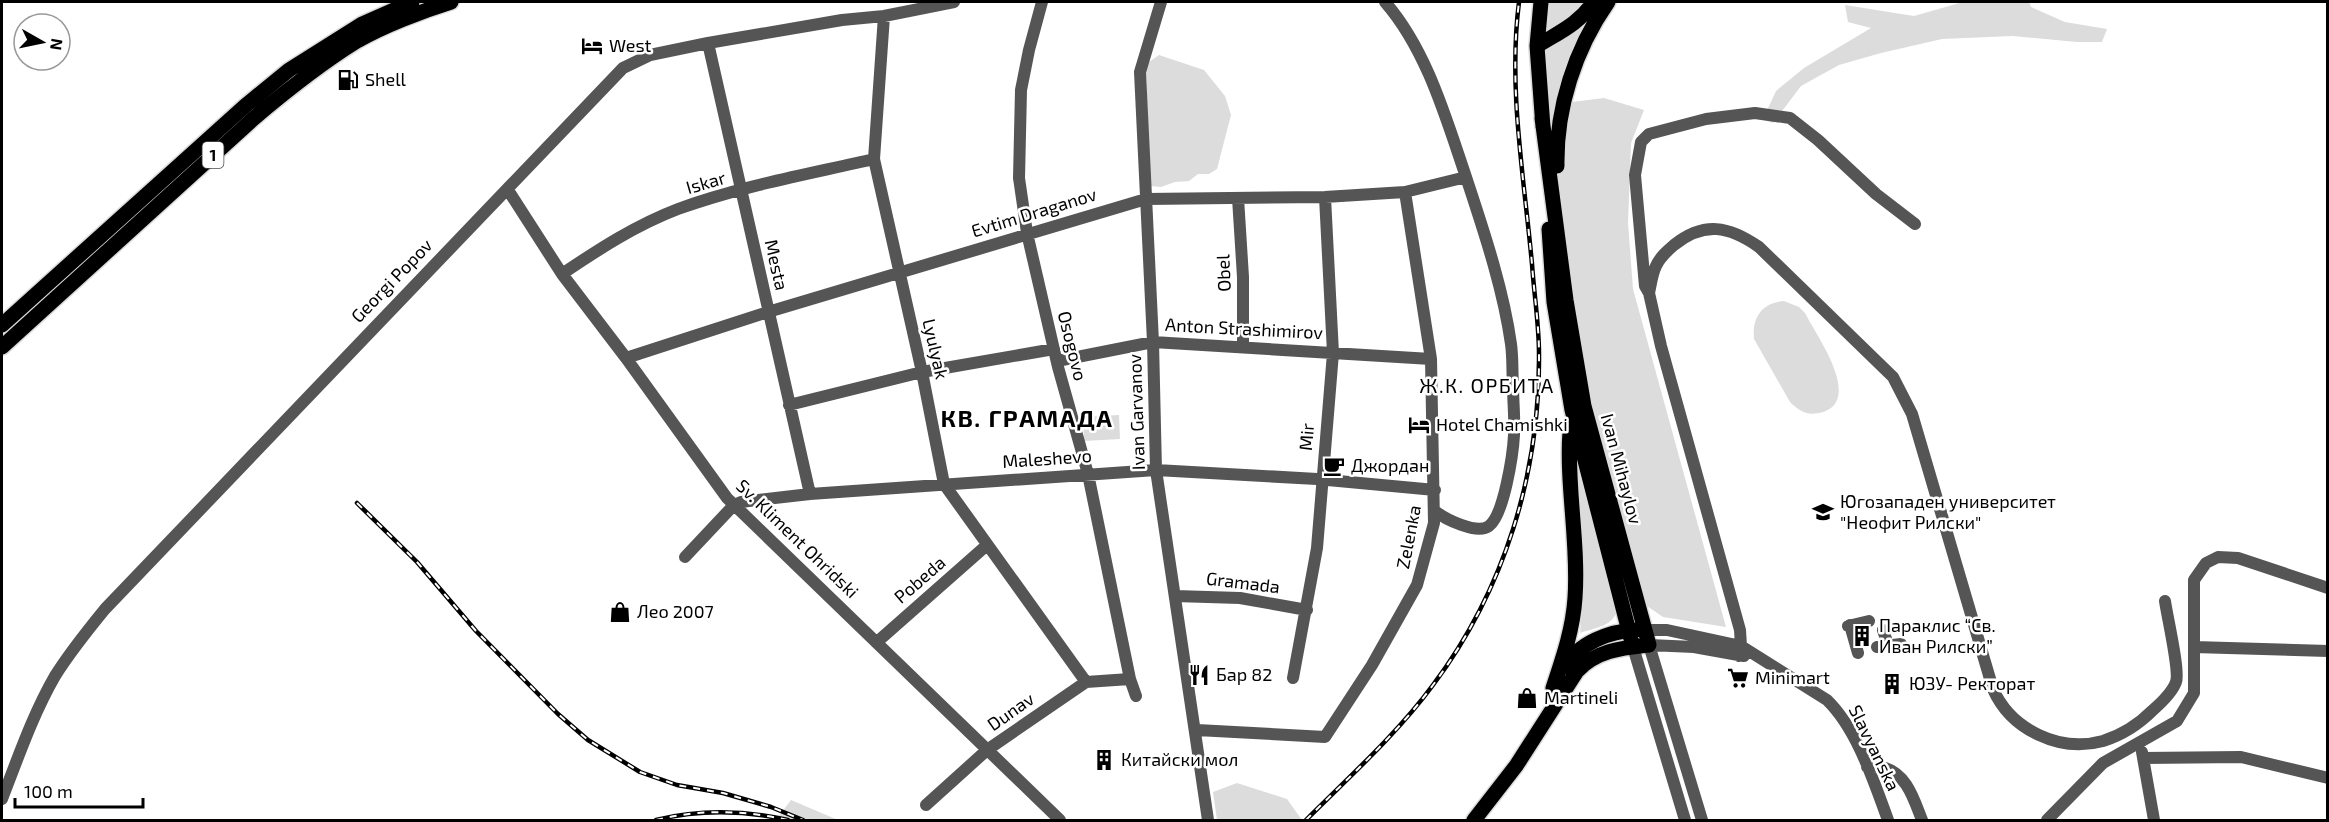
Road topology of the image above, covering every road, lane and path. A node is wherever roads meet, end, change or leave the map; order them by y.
1 (412, 2) edge
2 (451, 2) edge
3 (954, 2) edge
4 (1042, 2) edge
5 (1161, 2) edge
6 (1385, 2) edge
7 (1541, 2) edge
8 (1594, 2) edge
9 (1608, 2) edge
10 (884, 16) junction
11 (708, 43) junction
12 (1538, 46) junction
13 (1542, 118) junction
14 (874, 159) junction
15 (1466, 177) junction
16 (508, 190) junction
17 (741, 191) junction
18 (1405, 192) junction
19 (1325, 197) junction
20 (1238, 198) junction
21 (1146, 199) junction
22 (1915, 224) dead end
23 (1558, 226) junction
24 (1027, 233) junction
25 (899, 273) junction
26 (562, 274) junction
27 (1649, 293) junction
28 (768, 312) junction
29 (2, 325) edge
30 (1153, 342) junction
31 (1243, 346) junction
32 (2, 347) edge
33 (1333, 353) junction
34 (1055, 355) junction
35 (626, 357) junction
36 (1431, 359) junction
37 (922, 372) junction
38 (789, 405) junction
39 (1572, 410) junction
40 (1156, 470) junction
41 (1088, 474) junction
42 (1321, 480) junction
43 (944, 484) junction
44 (1435, 490) junction
45 (810, 494) junction
46 (734, 505) junction
47 (1435, 511) junction
48 (987, 545) junction
49 (685, 557) dead end
50 (2328, 588) edge
51 (1175, 596) junction
52 (2164, 601) dead end
53 (1307, 610) junction
54 (1629, 630) junction
55 (1645, 630) junction
56 (877, 642) junction
57 (1649, 645) junction
58 (1889, 645) dead end
59 (1633, 647) junction
60 (2194, 647) junction
61 (1740, 651) junction
62 (2328, 651) edge
63 (1858, 653) dead end
64 (1293, 678) dead end
65 (1130, 679) junction
66 (1086, 682) junction
67 (1553, 688) junction
68 (1136, 696) dead end
69 (1197, 730) junction
70 (2142, 742) junction
71 (987, 750) junction
72 (2143, 758) junction
73 (1516, 766) junction
74 (1867, 767) junction
75 (2328, 778) edge
76 (2, 799) edge
77 (926, 805) dead end
78 (1060, 820) edge
79 (1208, 820) edge
80 (1474, 820) edge
81 (1685, 820) edge
82 (1702, 820) edge
83 (1888, 820) edge
84 (1922, 820) edge
85 (2047, 820) edge
86 (2154, 820) edge

1 - 29 main road, 1
2 - 32 main road, 1
3 - 10 street, Georgi Popov
4 - 24 street, Osogovo
5 - 21 street, Ivan Garvanov
6 - 15 street
7 - 12 main road, Ivan Mihaylov
8 - 12 main road
9 - 23 main road
10 - 11 street, Georgi Popov
10 - 14 street, Lyulyak
11 - 16 street, Georgi Popov
11 - 17 street, Mesta
12 - 13 main road, Ivan Mihaylov
13 - 23 main road, Ivan Mihaylov
13 - 39 main road, Ivan Mihaylov
14 - 17 street, Iskar
14 - 25 street, Lyulyak
15 - 18 street, Evtim Draganov
15 - 47 street
16 - 26 street, Sv. Kliment Ohridski
16 - 76 street, Georgi Popov
17 - 26 street, Iskar
17 - 28 street, Mesta
18 - 19 street, Evtim Draganov
18 - 36 street, Zelenka
19 - 20 street, Evtim Draganov
19 - 33 street, Mir
20 - 21 street, Evtim Draganov
20 - 31 street, Obel
21 - 24 street, Evtim Draganov
21 - 30 street, Ivan Garvanov
22 - 27 street
23 - 55 main road, Ivan Mihaylov
24 - 25 street, Evtim Draganov
24 - 34 street, Osogovo
25 - 28 street, Evtim Draganov
25 - 37 street, Lyulyak
26 - 35 street, Sv. Kliment Ohridski
27 - 52 street
27 - 61 street
28 - 35 street, Evtim Draganov
28 - 38 street, Mesta
30 - 31 street, Anton Strashimirov
30 - 34 street, Anton Strashimirov
30 - 40 street, Ivan Garvanov
31 - 33 street, Anton Strashimirov
33 - 36 street, Anton Strashimirov
33 - 42 street, Mir
34 - 37 street, Anton Strashimirov
34 - 41 street, Osogovo
35 - 46 street, Sv. Kliment Ohridski
36 - 44 street, Zelenka
37 - 38 street, Anton Strashimirov
37 - 43 street, Lyulyak
38 - 45 street, Mesta
39 - 54 main road, Ivan Mihaylov
39 - 67 main road
40 - 41 street, Maleshevo
40 - 42 street, Maleshevo
40 - 51 street, Ivan Garvanov
41 - 43 street, Maleshevo
41 - 65 street, Osogovo
42 - 44 street, Maleshevo
42 - 53 street, Mir
43 - 45 street, Maleshevo
43 - 48 street, Lyulyak
44 - 47 street, Zelenka
45 - 46 street, Maleshevo
46 - 49 street
46 - 56 street, Sv. Kliment Ohridski
47 - 69 street, Zelenka
48 - 56 street, Pobeda
48 - 66 street, Lyulyak
50 - 60 street
51 - 53 street, Gramada
51 - 69 street, Ivan Garvanov
53 - 64 street, Mir
54 - 55 main road
54 - 59 main road, Ivan Mihaylov
54 - 67 main road
55 - 57 main road, Ivan Mihaylov
55 - 61 street, Slavyanska
56 - 71 street, Sv. Kliment Ohridski
57 - 59 main road
57 - 61 street, Slavyanska
57 - 82 street, Ivan Mihaylov
58 - 63 street
59 - 73 main road
59 - 81 street, Ivan Mihaylov
60 - 62 street
60 - 70 street
61 - 74 street, Slavyanska
65 - 66 street
65 - 68 street, Osogovo
66 - 71 street, Dunav
67 - 73 main road
69 - 79 street, Ivan Garvanov
70 - 72 street
70 - 85 street
71 - 77 street, Dunav
71 - 78 street, Sv. Kliment Ohridski
72 - 75 street
72 - 86 street
73 - 80 main road
74 - 83 street, Slavyanska
74 - 84 street

